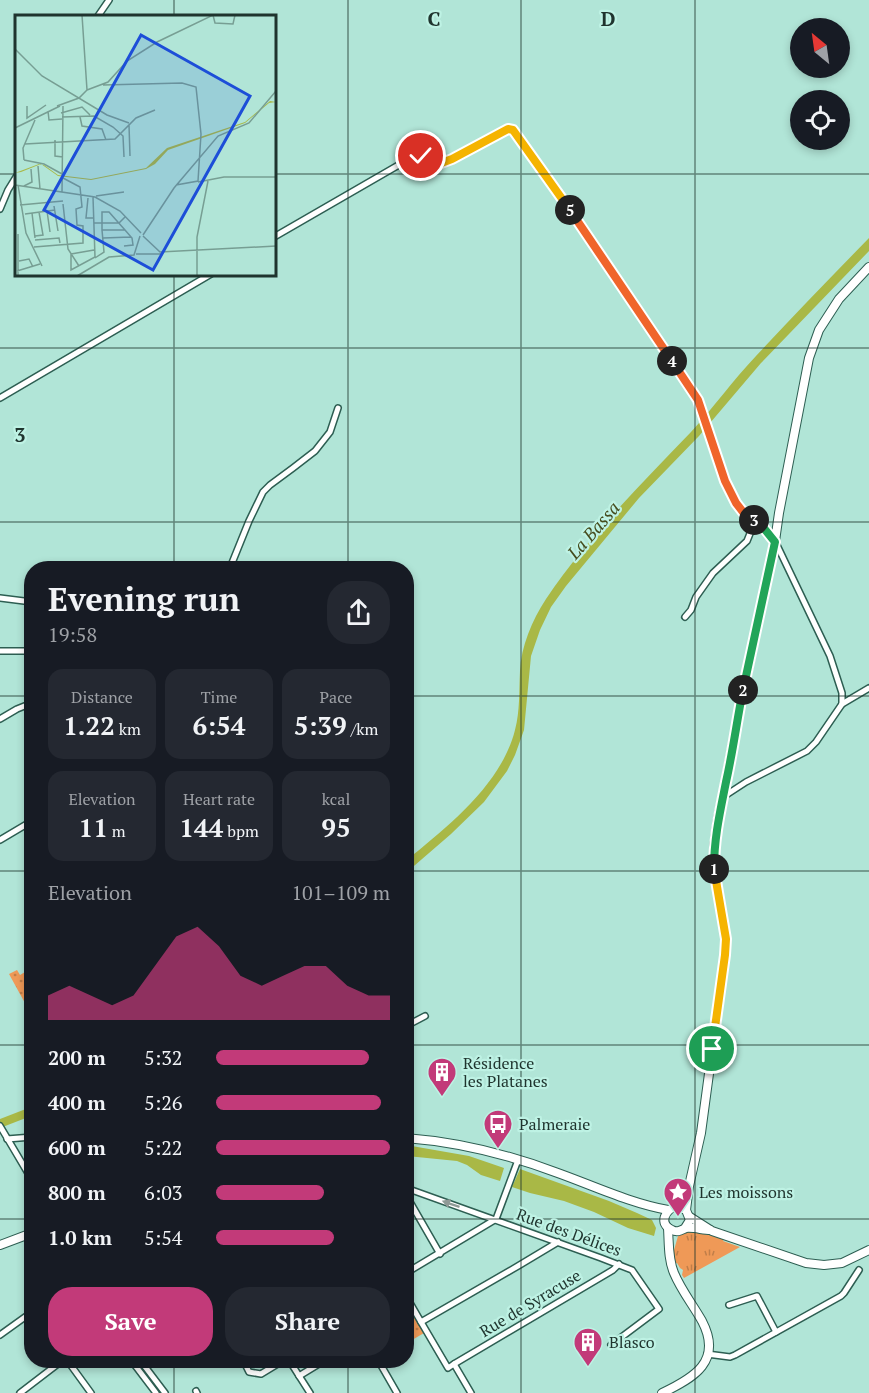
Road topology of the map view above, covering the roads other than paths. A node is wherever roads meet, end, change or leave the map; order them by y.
1 (109, 0) edge
2 (100, 15) edge
3 (15, 179) edge
4 (0, 209) edge
5 (276, 236) edge
6 (869, 267) edge
7 (208, 276) edge
8 (0, 398) edge
9 (338, 408) dead end
10 (755, 521) junction
11 (775, 542) junction
12 (233, 561) edge
13 (0, 598) edge
14 (24, 601) edge
15 (685, 617) dead end
16 (0, 651) edge
17 (24, 651) edge
18 (869, 688) edge
19 (842, 704) junction
20 (24, 706) edge
21 (0, 718) edge
22 (723, 797) junction
23 (24, 826) edge
24 (0, 840) edge
25 (425, 1016) dead end
26 (414, 1022) edge
27 (1, 1128) edge
28 (24, 1137) edge
29 (8, 1138) junction
30 (414, 1139) edge
31 (518, 1160) junction
32 (24, 1166) edge
33 (689, 1186) junction
34 (414, 1191) edge
35 (644, 1205) junction
36 (677, 1206) junction
37 (414, 1209) edge
38 (668, 1210) junction
39 (688, 1213) junction
40 (665, 1219) junction
41 (496, 1220) junction
42 (685, 1228) junction
43 (672, 1230) junction
44 (712, 1231) junction
45 (24, 1236) edge
46 (558, 1242) junction
47 (0, 1245) edge
48 (869, 1250) edge
49 (440, 1254) junction
50 (619, 1264) junction
51 (414, 1269) edge
52 (859, 1270) dead end
53 (729, 1305) dead end
54 (414, 1310) edge
55 (24, 1318) edge
56 (421, 1322) junction
57 (777, 1332) junction
58 (0, 1335) edge
59 (610, 1345) dead end
60 (708, 1354) junction
61 (454, 1364) junction
62 (54, 1368) edge
63 (72, 1368) edge
64 (137, 1368) edge
65 (146, 1368) edge
66 (247, 1368) edge
67 (271, 1368) edge
68 (294, 1368) edge
69 (312, 1368) edge
70 (383, 1368) edge
71 (299, 1376) junction
72 (21, 1393) edge
73 (92, 1393) edge
74 (156, 1393) edge
75 (165, 1393) edge
76 (310, 1393) edge
77 (397, 1393) edge
78 (471, 1393) edge
79 (662, 1393) edge

1 - 2 street
3 - 4 street
5 - 10 street
6 - 11 main road
7 - 8 street
9 - 12 street
10 - 11 street
10 - 15 street
11 - 19 street
11 - 22 main road
13 - 14 street
16 - 17 street
18 - 19 street
19 - 22 street
20 - 21 street
22 - 33 main road
23 - 24 street
25 - 26 street
27 - 29 street
28 - 29 street
29 - 32 street
30 - 31 main road
31 - 35 main road
31 - 41 street
33 - 36 main road
33 - 39 main road
41 -> 34 street, Rue des Délices
35 - 38 main road
35 - 40 main road
36 - 38 main road
36 - 39 main road
37 - 49 street
38 - 40 main road
39 - 42 main road
39 - 44 main road
40 - 43 main road
41 - 46 street, Rue des Délices
41 - 49 street
42 - 43 main road
42 - 44 main road
43 - 60 main road
44 - 48 main road
45 - 47 main road
46 - 50 street, Rue des Délices
46 - 56 street
49 - 51 street
50 - 59 street, Rue des Délices
50 - 61 street, Rue de Syracuse
52 - 57 street
53 - 57 street
54 - 56 street
55 - 58 street
56 - 61 street
57 - 60 street
60 - 79 main road
61 - 78 street
62 - 72 street
63 - 73 street
64 - 74 street
65 - 75 street
66 - 67 street
68 - 71 street
69 - 71 street
70 - 77 street
71 - 76 street

